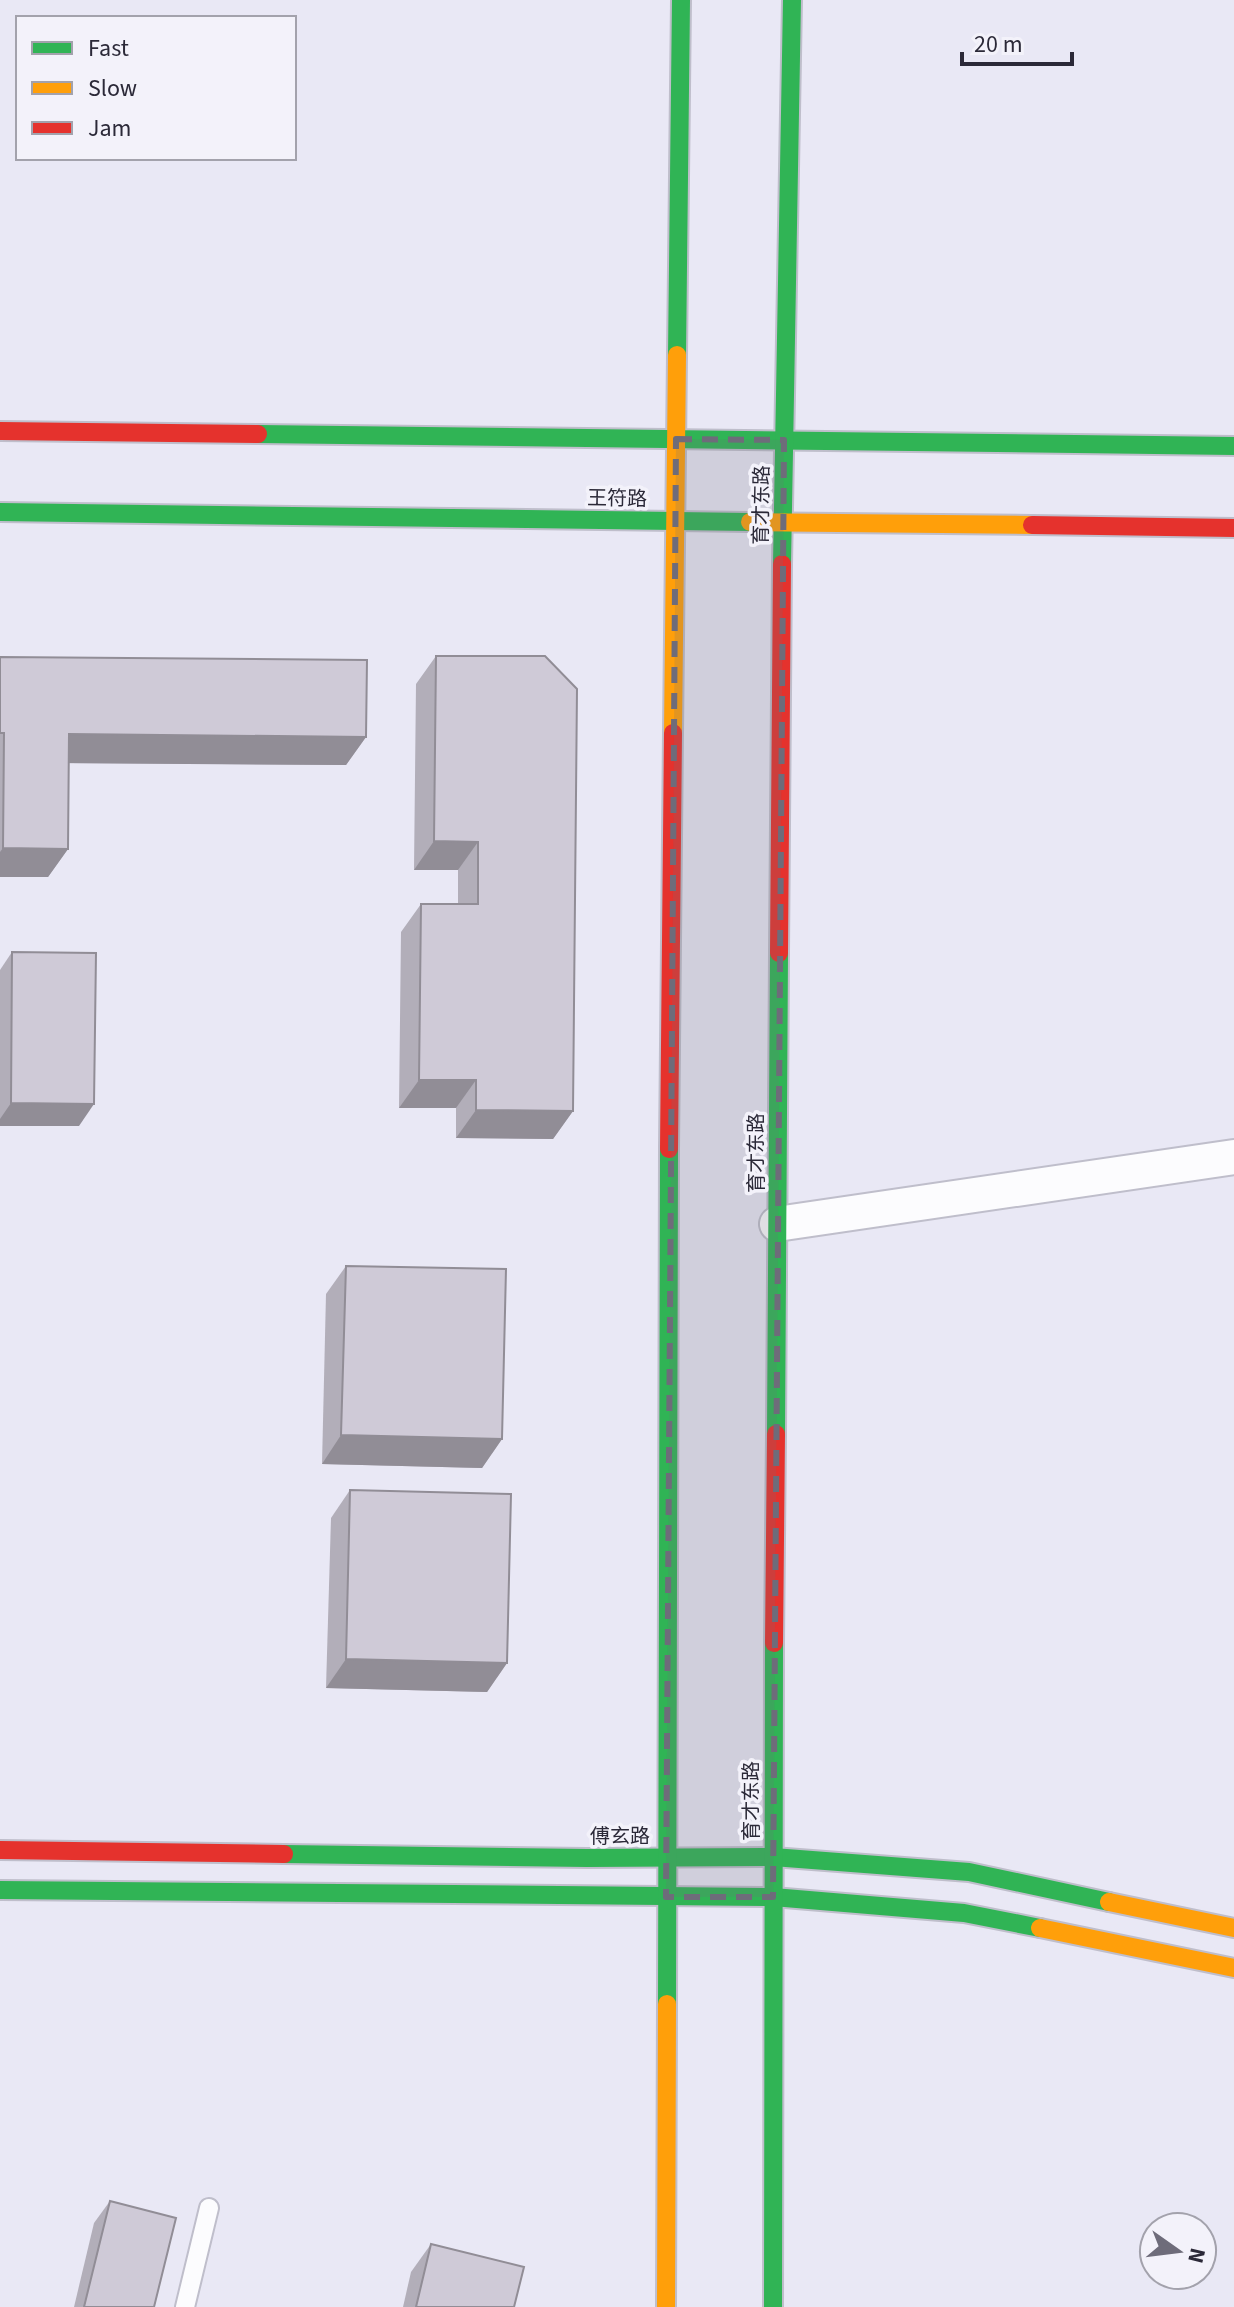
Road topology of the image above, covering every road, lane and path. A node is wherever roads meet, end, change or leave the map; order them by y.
1 (681, 0) edge
2 (792, 0) edge
3 (0, 431) edge
4 (676, 439) junction
5 (784, 440) junction
6 (1234, 446) edge
7 (0, 512) edge
8 (675, 521) junction
9 (783, 522) junction
10 (1234, 528) edge
11 (1234, 1157) edge
12 (777, 1224) junction
13 (0, 1850) edge
14 (773, 1857) junction
15 (666, 1858) junction
16 (0, 1890) edge
17 (666, 1897) junction
18 (773, 1897) junction
19 (1234, 1928) edge
20 (1234, 1968) edge
21 (209, 2208) dead end
22 (185, 2307) edge
23 (666, 2307) edge
24 (773, 2307) edge

1 - 4 main road
2 - 5 main road, 育才东路
3 - 4 main road
4 - 5 main road
4 - 8 main road
5 - 6 main road
5 - 9 main road, 育才东路
7 - 8 main road, 王符路
8 - 9 main road, 王符路
8 - 15 main road
9 - 10 main road, 王符路
9 - 12 main road, 育才东路
11 - 12 street
12 - 14 main road, 育才东路
13 - 15 main road, 傅玄路
14 - 15 main road, 傅玄路
14 - 18 main road, 育才东路
14 - 19 main road, 傅玄路
15 - 17 main road
16 - 17 main road
17 - 18 main road
17 - 23 main road
18 - 20 main road
18 - 24 main road, 育才东路
21 - 22 lane

